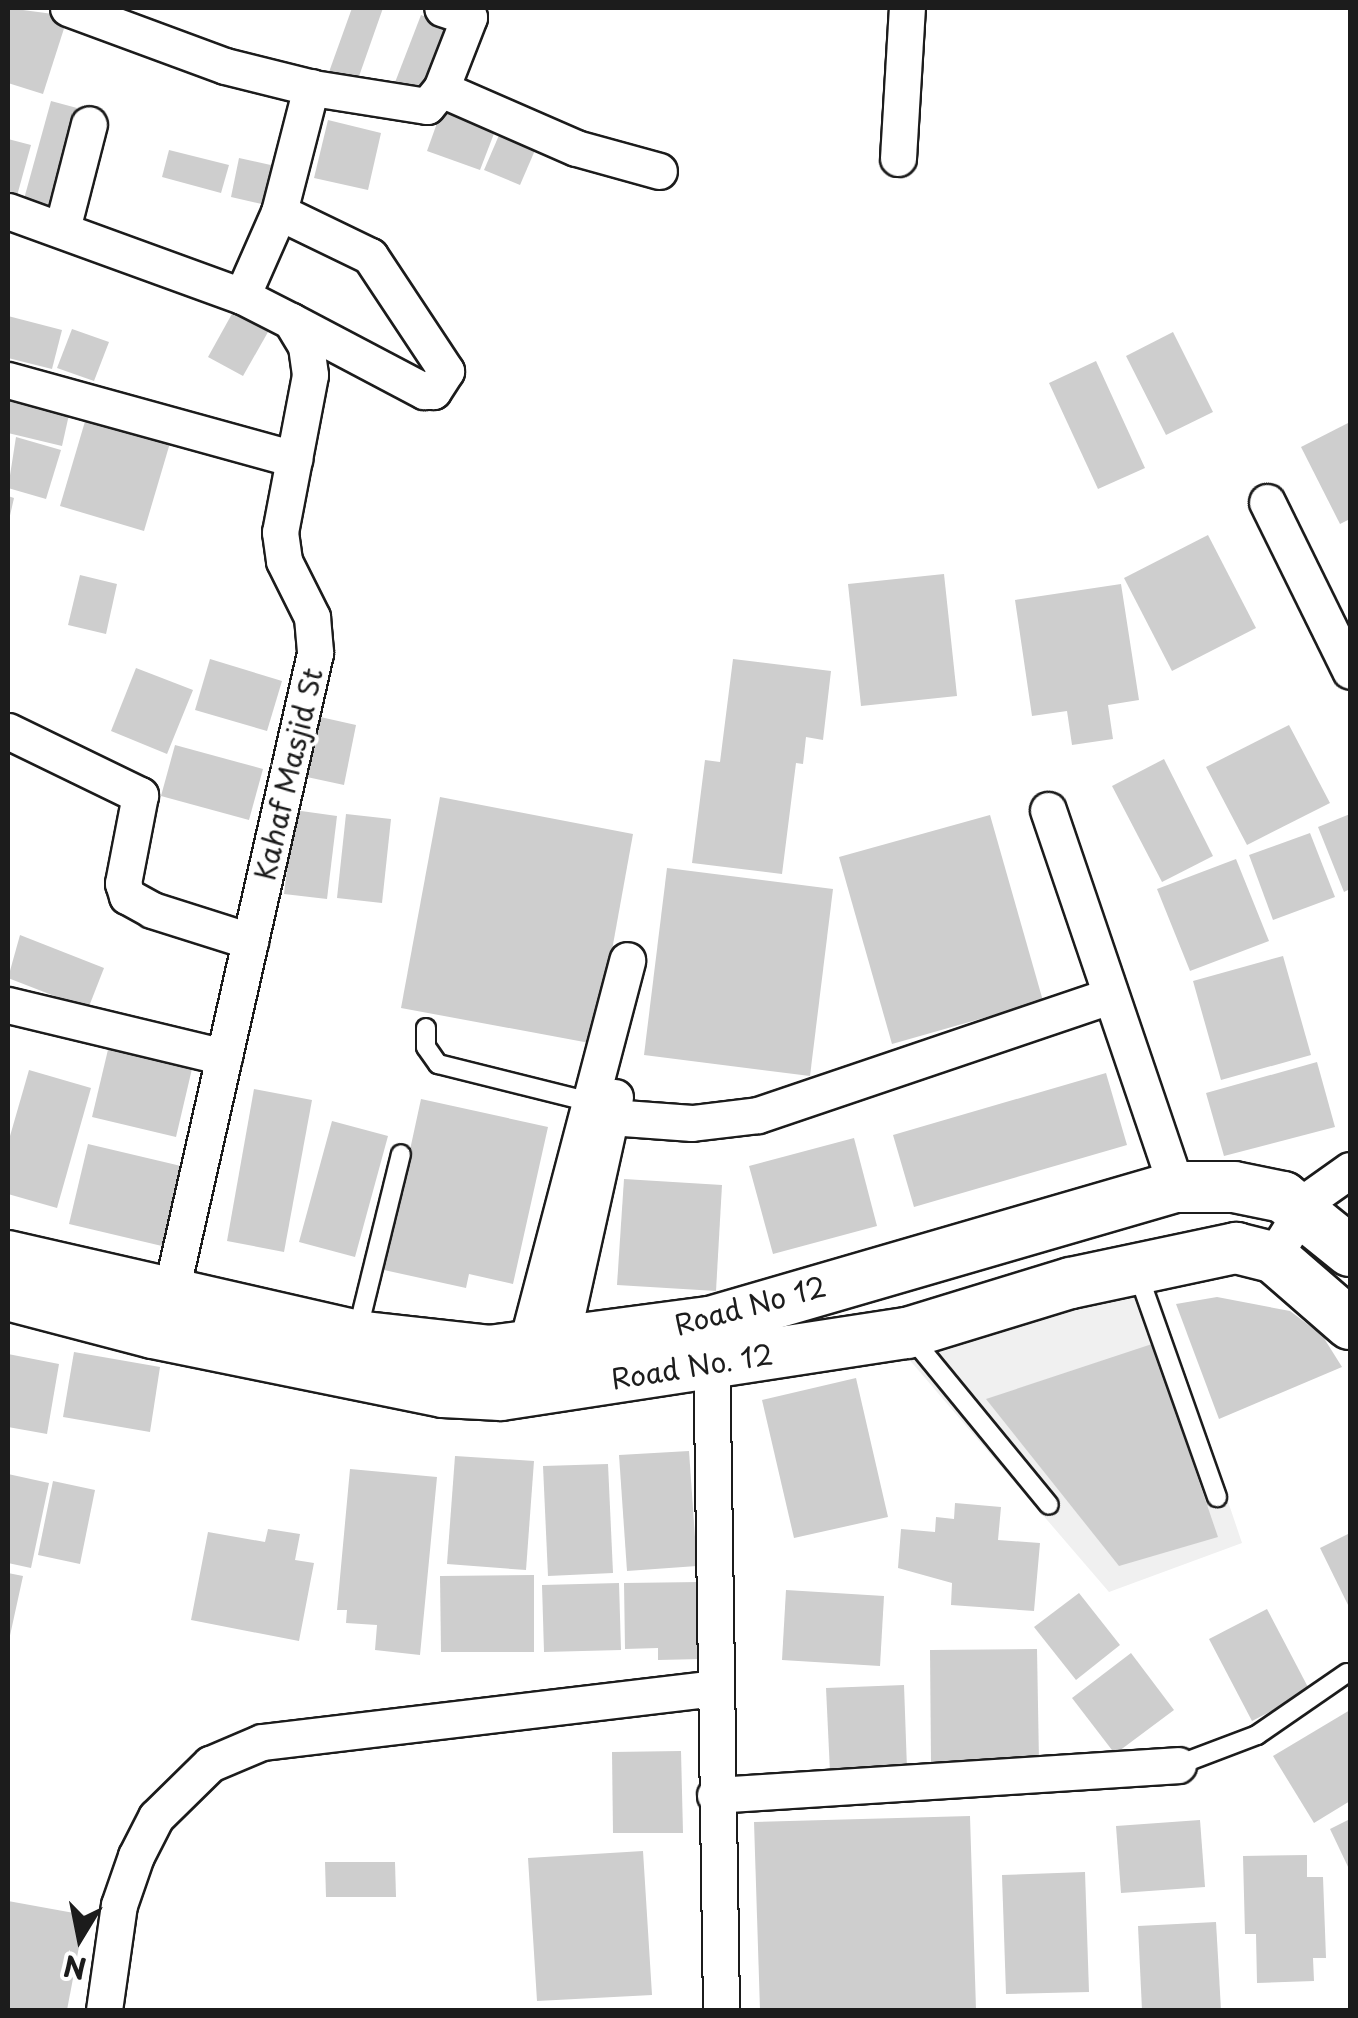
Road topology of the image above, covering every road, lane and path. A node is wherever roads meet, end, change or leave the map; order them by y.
1 (68, 8) edge
2 (442, 8) edge
3 (906, 8) edge
4 (311, 87) junction
5 (441, 88) junction
6 (90, 124) dead end
7 (898, 158) dead end
8 (658, 171) dead end
9 (8, 211) edge
10 (280, 212) junction
11 (62, 229) junction
12 (242, 296) junction
13 (291, 322) junction
14 (8, 380) edge
15 (294, 459) junction
16 (1266, 502) dead end
17 (1350, 671) edge
18 (8, 732) edge
19 (1048, 810) dead end
20 (250, 941) junction
21 (627, 960) dead end
22 (1109, 996) junction
23 (636, 1002) dead end
24 (8, 1005) edge
25 (426, 1028) dead end
26 (224, 1057) junction
27 (600, 1110) junction
28 (401, 1154) dead end
29 (1350, 1170) edge
30 (1176, 1187) junction
31 (1304, 1213) junction
32 (1350, 1251) edge
33 (8, 1256) edge
34 (1273, 1257) junction
35 (1136, 1268) junction
36 (8, 1294) edge
37 (170, 1296) junction
38 (1350, 1324) edge
39 (907, 1332) junction
40 (356, 1336) junction
41 (711, 1342) junction
42 (542, 1347) junction
43 (1217, 1497) dead end
44 (1049, 1504) dead end
45 (1348, 1673) dead end
46 (712, 1688) junction
47 (1178, 1765) joint
48 (715, 1796) junction
49 (104, 2010) edge
50 (721, 2010) edge

1 - 4 street
2 - 5 street
3 - 7 street
4 - 5 street
4 - 10 street
5 - 8 street
6 - 11 street
9 - 11 street
10 - 12 street
10 - 13 street
11 - 12 street
12 - 13 street
13 - 15 street, Kahaf Masjid St
14 - 15 street
15 - 20 street, Kahaf Masjid St
16 - 17 street
18 - 20 street
19 - 22 street
20 - 26 street, Kahaf Masjid St
21 - 27 street
22 - 27 street
22 - 30 street
23 - 27 street
24 - 26 street
25 - 27 lane
26 - 37 street, Kahaf Masjid St
27 - 42 street
28 - 40 lane
29 - 31 street
30 - 31 main road, Road No 12
30 - 41 main road, Road No 12
31 - 32 main road, Road No 12
31 - 34 street
33 - 37 main road, Road No 12
34 - 35 main road, Road No. 12
34 - 38 main road
35 - 39 main road, Road No. 12
35 - 43 lane
36 - 41 main road, Road No. 12
37 - 40 main road, Road No 12
39 - 41 main road, Road No. 12
39 - 44 lane
40 - 42 main road, Road No 12
41 - 42 main road, Road No 12
41 - 46 street
45 - 47 lane
46 - 48 street
46 - 49 street
47 - 48 street
48 - 50 street

